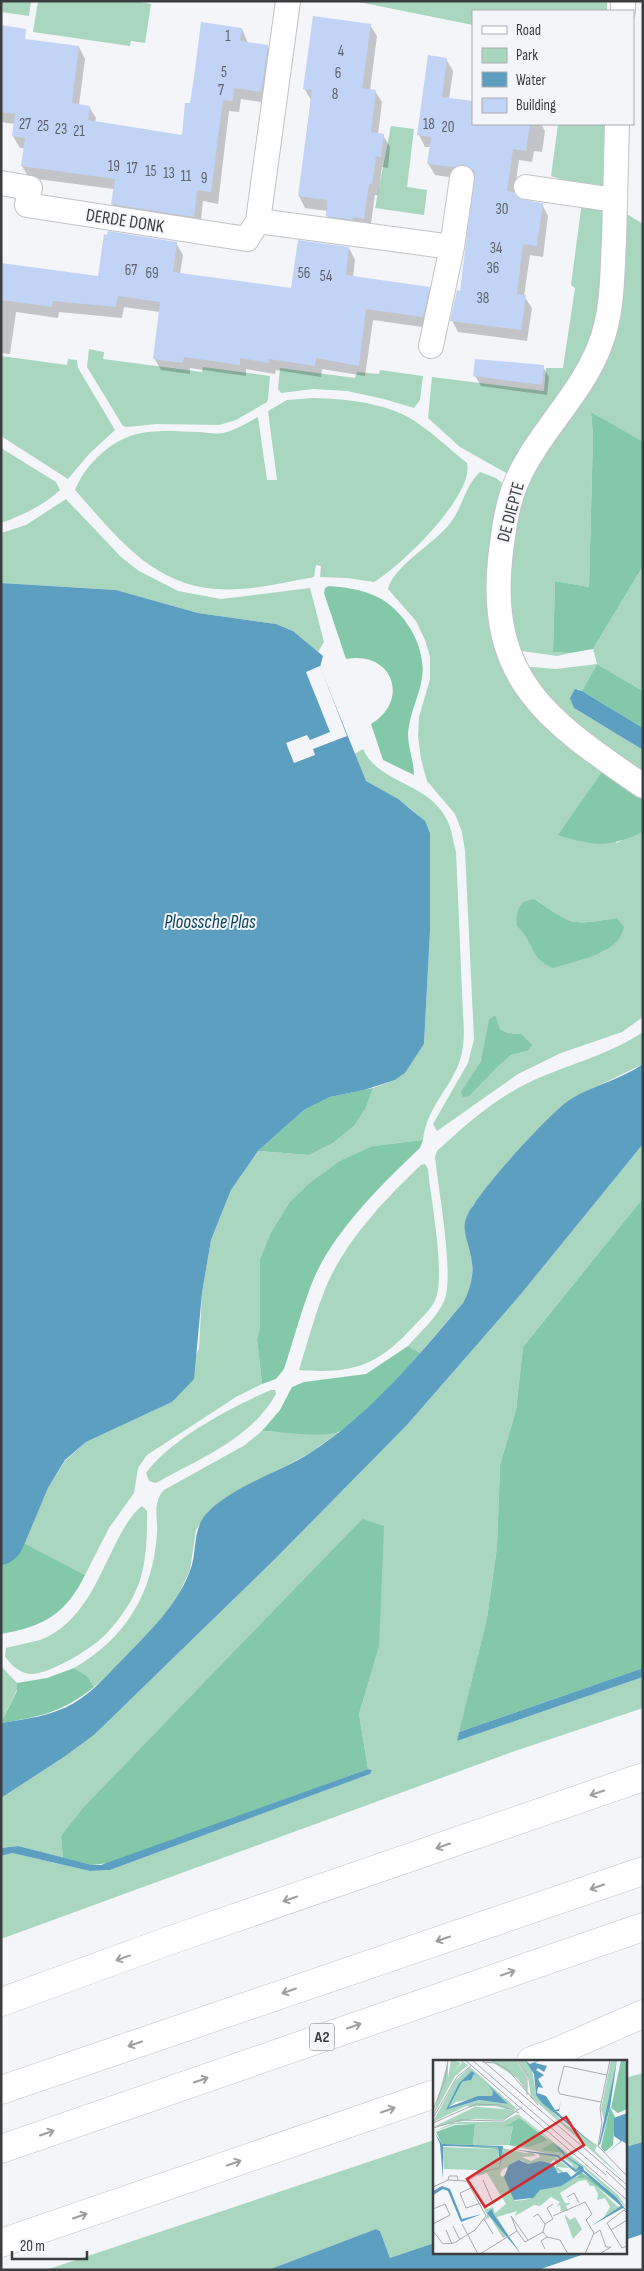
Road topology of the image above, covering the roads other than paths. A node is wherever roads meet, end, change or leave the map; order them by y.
1 (288, 1) edge
2 (617, 125) edge
3 (462, 178) dead end
4 (1, 183) edge
5 (526, 187) dead end
6 (615, 200) junction
7 (258, 221) junction
8 (452, 247) junction
9 (431, 346) dead end
10 (643, 786) edge
11 (643, 1777) edge
12 (643, 1871) edge
13 (643, 1927) edge
14 (1, 2002) edge
15 (643, 2014) edge
16 (643, 2034) edge
17 (544, 2057) edge
18 (1, 2090) edge
19 (433, 2094) edge
20 (1, 2150) edge
21 (1, 2243) edge

1 - 7 street
2 - 6 street
3 - 8 street
4 - 7 street, DERDE DONK
5 - 6 street
6 - 10 street, DE DIEPTE
7 - 8 street
8 - 9 street
11 -> 14 highway
12 -> 18 highway
20 -> 13 highway, A2
15 - 17 highway
16 - 17 highway
21 -> 19 highway

